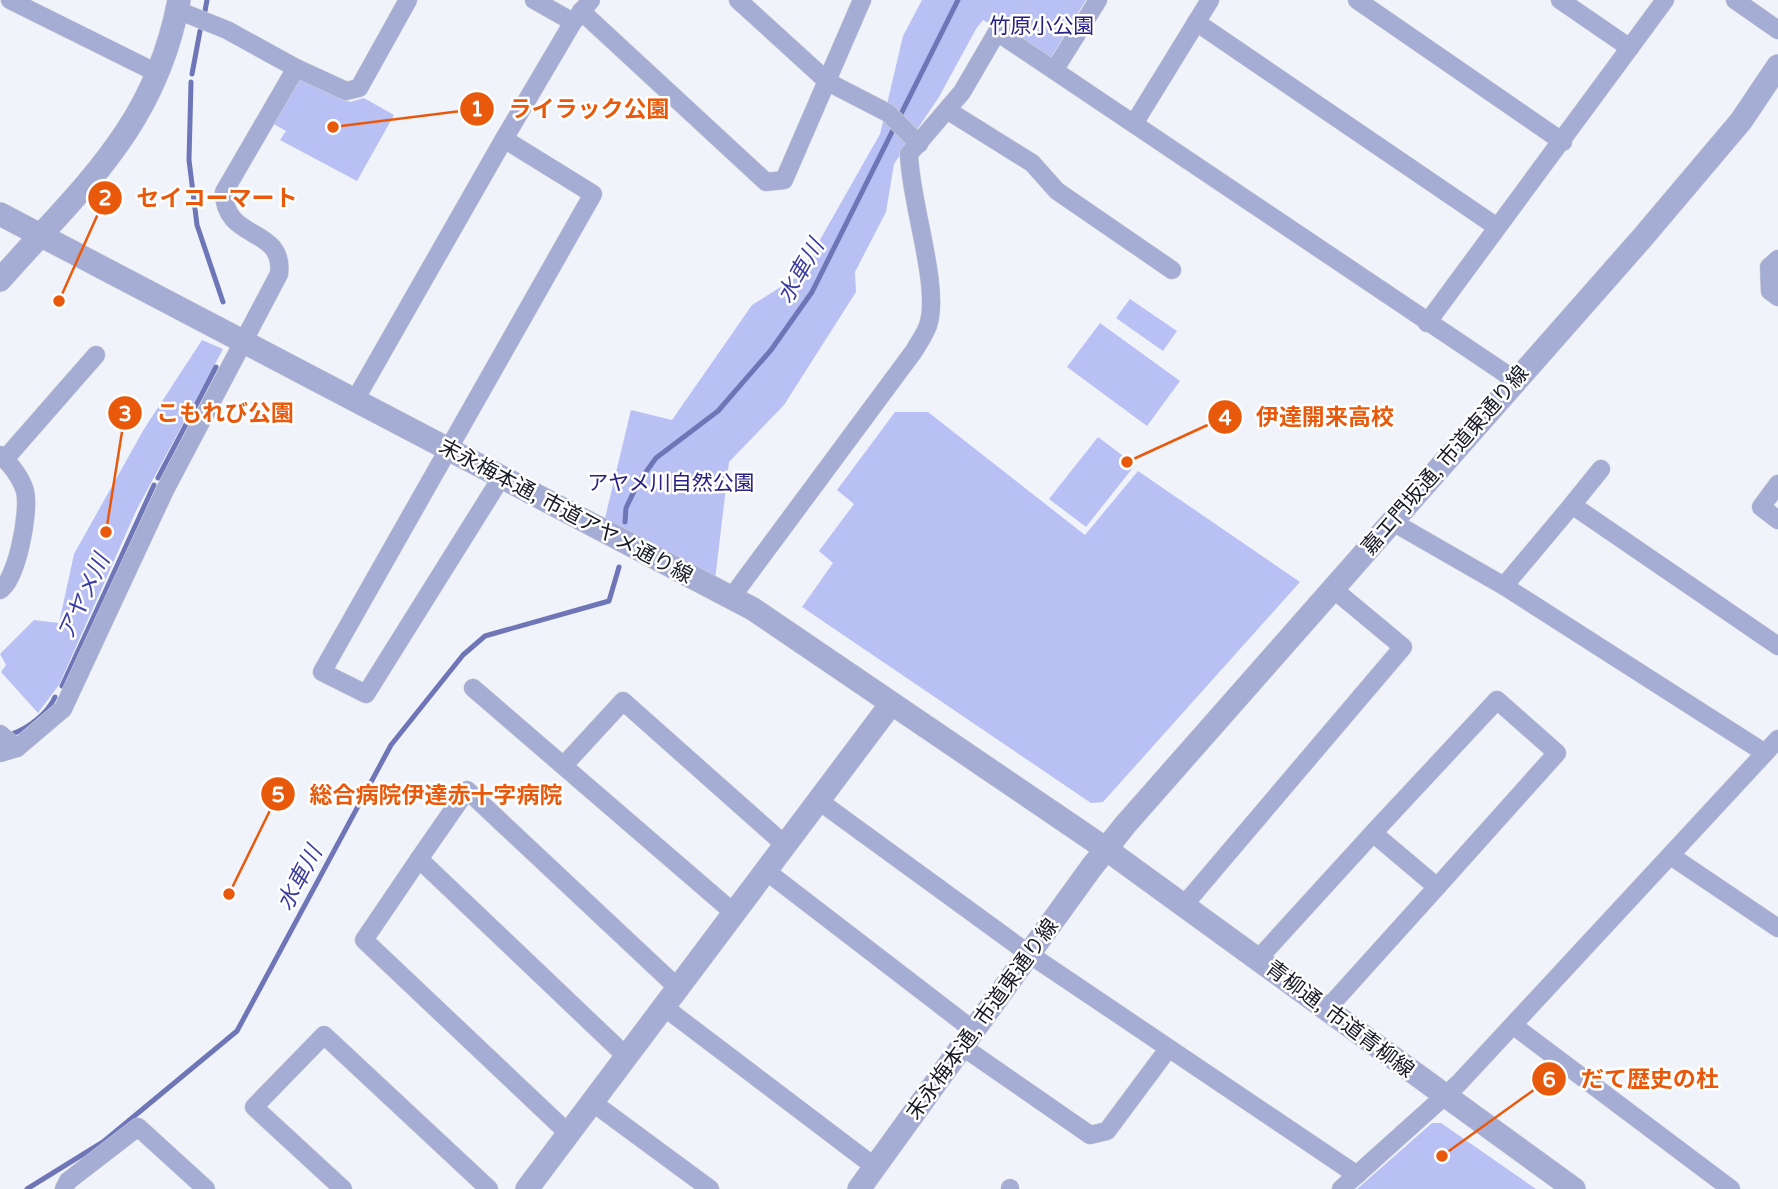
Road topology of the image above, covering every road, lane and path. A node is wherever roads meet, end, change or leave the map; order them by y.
1 (10, 0) edge
2 (408, 0) edge
3 (534, 0) edge
4 (738, 0) edge
5 (862, 0) edge
6 (1098, 0) edge
7 (1210, 0) edge
8 (1357, 0) edge
9 (1560, 0) edge
10 (1665, 0) edge
11 (1735, 0) edge
12 (178, 5) edge
13 (582, 11) edge
14 (1196, 22) junction
15 (1778, 30) edge
16 (1630, 48) junction
17 (1778, 66) edge
18 (296, 68) junction
19 (1055, 69) junction
20 (159, 74) junction
21 (828, 82) junction
22 (947, 110) junction
23 (1135, 122) junction
24 (503, 139) junction
25 (1563, 142) junction
26 (919, 144) junction
27 (0, 214) edge
28 (1497, 227) junction
29 (39, 236) junction
30 (1778, 258) edge
31 (1172, 270) dead end
32 (0, 280) edge
33 (1778, 297) edge
34 (1427, 323) junction
35 (242, 341) junction
36 (96, 355) dead end
37 (1515, 380) junction
38 (355, 400) junction
39 (449, 450) junction
40 (3, 457) edge
41 (1601, 469) dead end
42 (501, 478) junction
43 (1778, 484) edge
44 (1572, 505) junction
45 (1778, 520) edge
46 (1391, 521) junction
47 (1504, 586) junction
48 (1332, 588) junction
49 (0, 590) edge
50 (731, 598) junction
51 (1778, 646) edge
52 (473, 688) dead end
53 (891, 704) junction
54 (0, 734) edge
55 (1778, 739) edge
56 (8, 750) edge
57 (1765, 753) junction
58 (565, 764) junction
59 (819, 801) junction
60 (1373, 833) junction
61 (785, 845) junction
62 (1106, 849) junction
63 (1671, 856) junction
64 (419, 859) junction
65 (766, 871) junction
66 (1437, 887) junction
67 (1184, 905) junction
68 (734, 914) junction
69 (1778, 928) edge
70 (1029, 954) junction
71 (1259, 958) junction
72 (678, 988) junction
73 (664, 1007) junction
74 (1327, 1009) junction
75 (1514, 1026) junction
76 (968, 1038) junction
77 (1168, 1049) junction
78 (626, 1057) junction
79 (1446, 1097) junction
80 (592, 1102) junction
81 (569, 1134) junction
82 (875, 1167) junction
83 (1357, 1175) junction
84 (534, 1186) edge
85 (64, 1189) edge
86 (206, 1189) edge
87 (343, 1189) edge
88 (489, 1189) edge
89 (710, 1189) edge
90 (859, 1189) edge
91 (1341, 1189) edge
92 (1574, 1189) edge
93 (1731, 1189) edge

1 - 20 street
2 - 18 street
3 - 13 street
4 - 21 street
5 - 21 street
6 - 19 street
7 - 14 street
8 - 25 street
9 - 16 street
10 - 16 street
11 - 15 street
12 - 18 street
12 - 20 street
13 - 21 street
13 - 24 street
14 - 23 street
14 - 28 street
16 - 25 street
17 - 37 street, 嘉エ門坂通, 市道東通り線
18 - 35 street
19 - 22 street
19 - 23 street
20 - 29 street
21 - 26 street
22 - 26 street
22 - 31 street
23 - 34 street
24 - 38 street
24 - 39 street
25 - 28 street
26 - 50 street
27 - 29 street, 末永梅本通, 市道アヤメ通り線
28 - 34 street
29 - 32 street
29 - 35 street, 末永梅本通, 市道アヤメ通り線
30 - 33 street
34 - 37 street
35 - 38 street, 末永梅本通, 市道アヤメ通り線
35 - 56 street
36 - 40 street
37 - 46 street, 嘉エ門坂通, 市道東通り線
38 - 39 street, 末永梅本通, 市道アヤメ通り線
39 - 42 street, 末永梅本通, 市道アヤメ通り線
39 - 42 street
40 - 49 street
41 - 44 street
42 - 50 street, 末永梅本通, 市道アヤメ通り線
43 - 45 street
44 - 47 street
44 - 51 street
46 - 47 street
46 - 48 street, 嘉エ門坂通, 市道東通り線
47 - 57 street
48 - 62 street, 嘉エ門坂通, 市道東通り線
48 - 67 street
50 - 53 street, 末永梅本通, 市道アヤメ通り線
52 - 58 street
53 - 59 street
53 - 62 street, 末永梅本通, 市道アヤメ通り線
54 - 56 street
55 - 57 street
57 - 63 street
58 - 61 street
58 - 68 street
59 - 61 street
59 - 70 street
60 - 66 street
60 - 66 street
60 - 71 street
61 - 65 street
62 - 67 street, 青柳通, 市道青柳線
62 - 70 street, 末永梅本通, 市道東通り線
63 - 69 street
63 - 75 street
64 - 72 street
64 - 78 street
64 - 81 street
65 - 68 street
65 - 76 street
66 - 74 street
67 - 71 street, 青柳通, 市道青柳線
68 - 72 street
70 - 76 street, 末永梅本通, 市道東通り線
70 - 77 street
71 - 74 street, 青柳通, 市道青柳線
72 - 73 street
73 - 78 street
73 - 82 street
74 - 79 street, 青柳通, 市道青柳線
75 - 79 street
75 - 93 street
76 - 77 street
76 - 82 street, 末永梅本通, 市道東通り線
77 - 83 street
78 - 80 street
79 - 83 street
79 - 92 street, 青柳通, 市道青柳線
80 - 81 street
80 - 89 street
81 - 84 street
82 - 90 street, 末永梅本通, 市道東通り線
83 - 91 street
85 - 86 street
87 - 88 street

